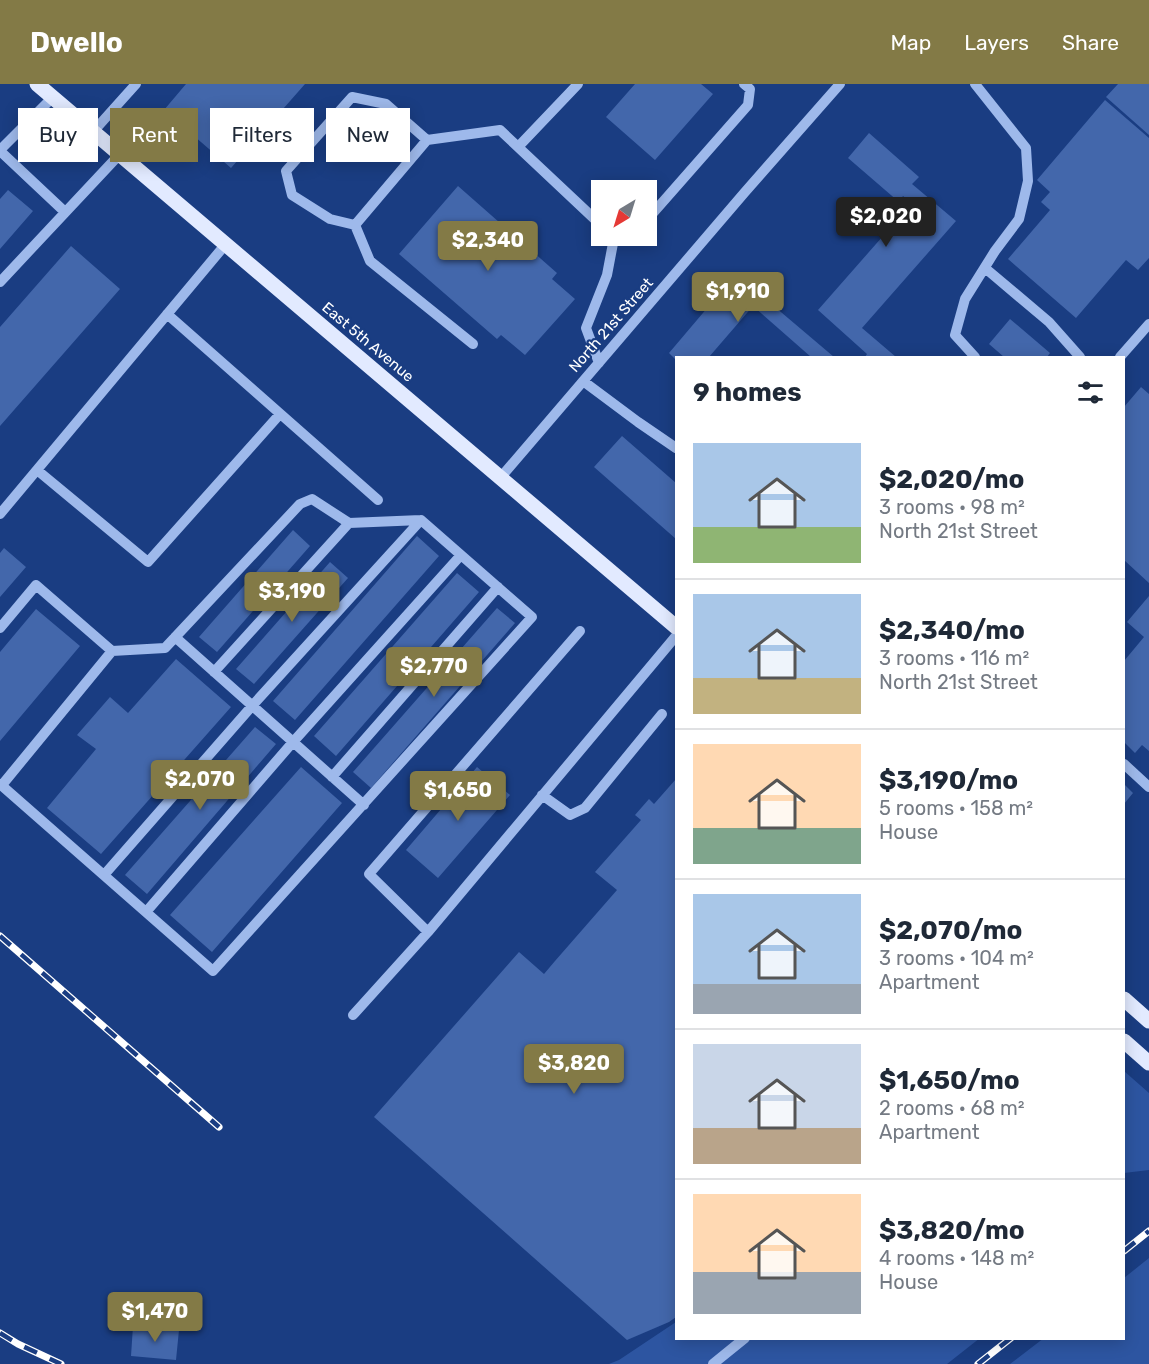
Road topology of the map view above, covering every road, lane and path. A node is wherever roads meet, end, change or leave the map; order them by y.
1 (37, 84) edge
2 (136, 84) edge
3 (578, 84) edge
4 (840, 84) edge
5 (975, 84) edge
6 (750, 86) edge
7 (52, 98) junction
8 (63, 108) edge
9 (98, 126) edge
10 (98, 138) edge
11 (427, 140) junction
12 (518, 147) junction
13 (110, 148) edge
14 (0, 151) edge
15 (111, 162) edge
16 (127, 162) edge
17 (657, 209) edge
18 (65, 212) junction
19 (591, 216) edge
20 (355, 225) junction
21 (225, 245) junction
22 (613, 246) edge
23 (984, 268) junction
24 (0, 282) edge
25 (167, 314) junction
26 (1149, 324) edge
27 (473, 344) dead end
28 (974, 356) edge
29 (1079, 356) edge
30 (1121, 356) edge
31 (599, 363) junction
32 (583, 381) junction
33 (280, 414) junction
34 (675, 447) edge
35 (37, 470) junction
36 (501, 477) junction
37 (378, 500) dead end
38 (0, 514) edge
39 (421, 520) junction
40 (349, 523) junction
41 (461, 555) junction
42 (498, 587) junction
43 (675, 626) edge
44 (0, 628) edge
45 (580, 631) dead end
46 (175, 637) junction
47 (675, 637) edge
48 (112, 651) junction
49 (214, 672) junction
50 (252, 706) junction
51 (662, 714) dead end
52 (293, 742) junction
53 (1125, 765) edge
54 (333, 777) junction
55 (1, 784) edge
56 (1149, 788) edge
57 (542, 795) junction
58 (364, 805) junction
59 (104, 875) junction
60 (146, 912) junction
61 (428, 932) junction
62 (1125, 1000) edge
63 (353, 1015) dead end
64 (1149, 1021) edge
65 (1125, 1042) edge
66 (1149, 1063) edge
67 (743, 1340) edge
68 (713, 1364) edge

1 - 7 main road, East 5th Avenue
2 - 9 street
3 - 12 street
4 - 31 street, North 21st Street
5 - 23 street
6 - 17 street
7 - 8 main road, East 5th Avenue
7 - 14 street
10 - 13 main road, East 5th Avenue
11 - 12 street
11 - 20 street
11 - 20 street
12 - 19 street
14 - 18 street
15 - 18 street
16 - 21 main road, East 5th Avenue
18 - 24 street
20 - 27 street
21 - 25 street
21 - 36 main road, East 5th Avenue
22 - 31 street
23 - 28 street
23 - 29 street
25 - 33 street
25 - 35 street
26 - 30 street
31 - 32 street, North 21st Street
32 - 34 street
32 - 36 street, North 21st Street
33 - 35 street
33 - 37 street
35 - 38 street
36 - 43 main road, East 5th Avenue
39 - 40 street
39 - 41 street
39 - 50 street
40 - 46 street
40 - 49 street
41 - 42 street
41 - 52 street
42 - 54 street
42 - 58 street
44 - 48 street
45 - 61 street
46 - 48 street
46 - 49 street
47 - 57 street
48 - 55 street
49 - 50 street
50 - 52 street
50 - 59 street
51 - 57 street
52 - 54 street
52 - 60 street
53 - 56 street
54 - 58 street
55 - 59 street
57 - 61 street
58 - 60 street
59 - 60 street
61 - 63 street
62 - 64 main road
65 - 66 main road
67 - 68 street

